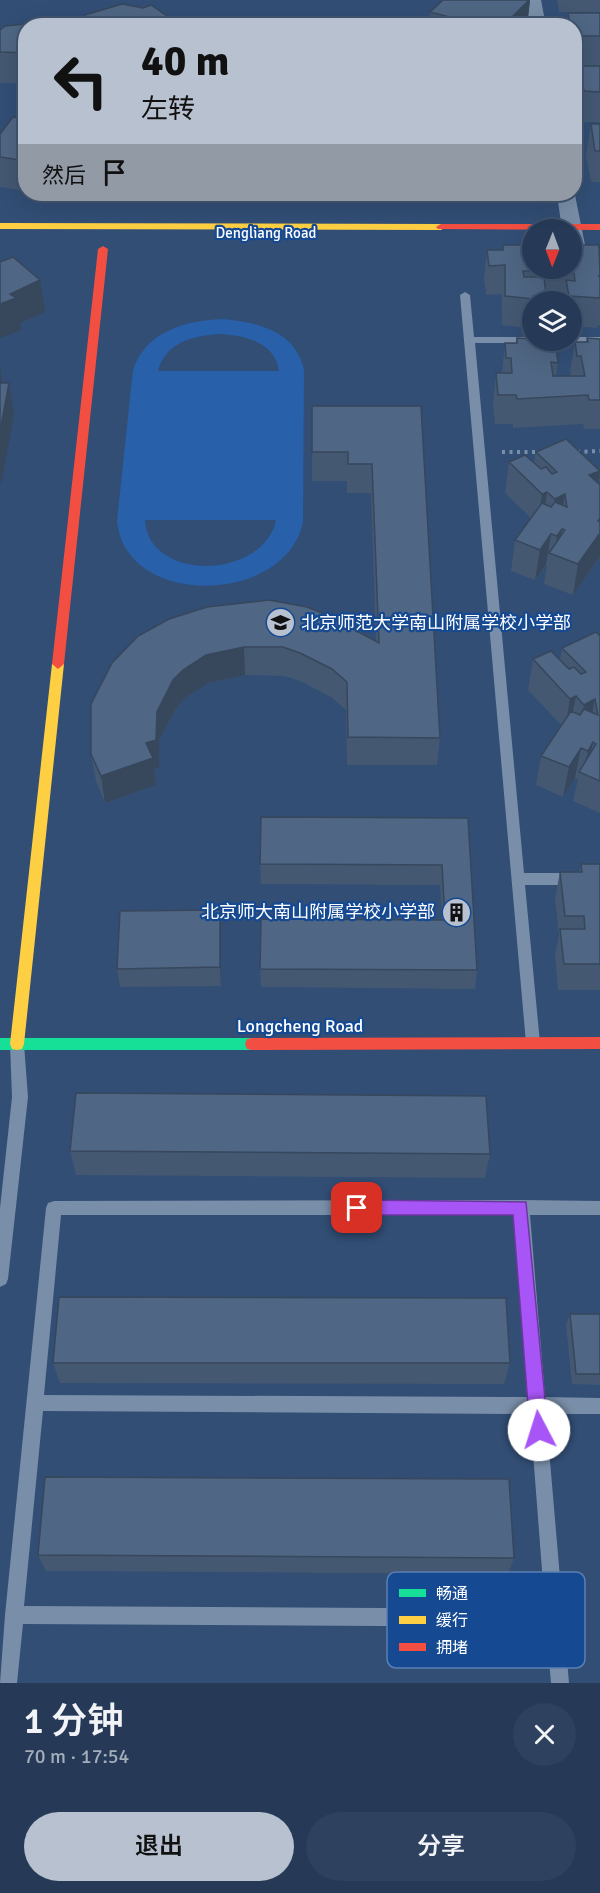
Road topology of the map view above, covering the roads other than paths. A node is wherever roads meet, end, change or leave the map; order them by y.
1 (532, 0) edge
2 (535, 18) edge
3 (568, 201) edge
4 (571, 219) edge
5 (0, 226) edge
6 (522, 227) edge
7 (582, 227) edge
8 (600, 227) edge
9 (103, 249) dead end
10 (465, 295) dead end
11 (469, 340) junction
12 (522, 340) edge
13 (582, 340) edge
14 (600, 340) edge
15 (518, 879) junction
16 (600, 879) edge
17 (600, 1043) edge
18 (0, 1044) edge
19 (17, 1044) junction
20 (533, 1044) junction
21 (521, 1207) junction
22 (600, 1208) edge
23 (0, 1279) edge
24 (35, 1403) junction
25 (537, 1406) junction
26 (600, 1406) edge
27 (551, 1572) edge
28 (14, 1615) junction
29 (387, 1617) edge
30 (559, 1668) edge
31 (8, 1683) edge
32 (560, 1683) edge

1 - 2 street
3 - 4 street
5 - 6 street
7 - 8 street
9 - 19 street
10 - 11 lane
11 - 12 lane
11 - 15 lane
13 - 14 lane
15 - 16 lane
15 - 20 lane
17 - 20 street, Longcheng Road
18 - 19 street, Longcheng Road
19 - 20 street, Longcheng Road
19 - 23 lane
21 - 22 lane
21 - 24 lane
21 - 25 lane
24 - 25 lane
24 - 28 lane
25 - 26 lane
25 - 27 lane
28 - 29 lane
28 - 31 lane
30 - 32 lane

